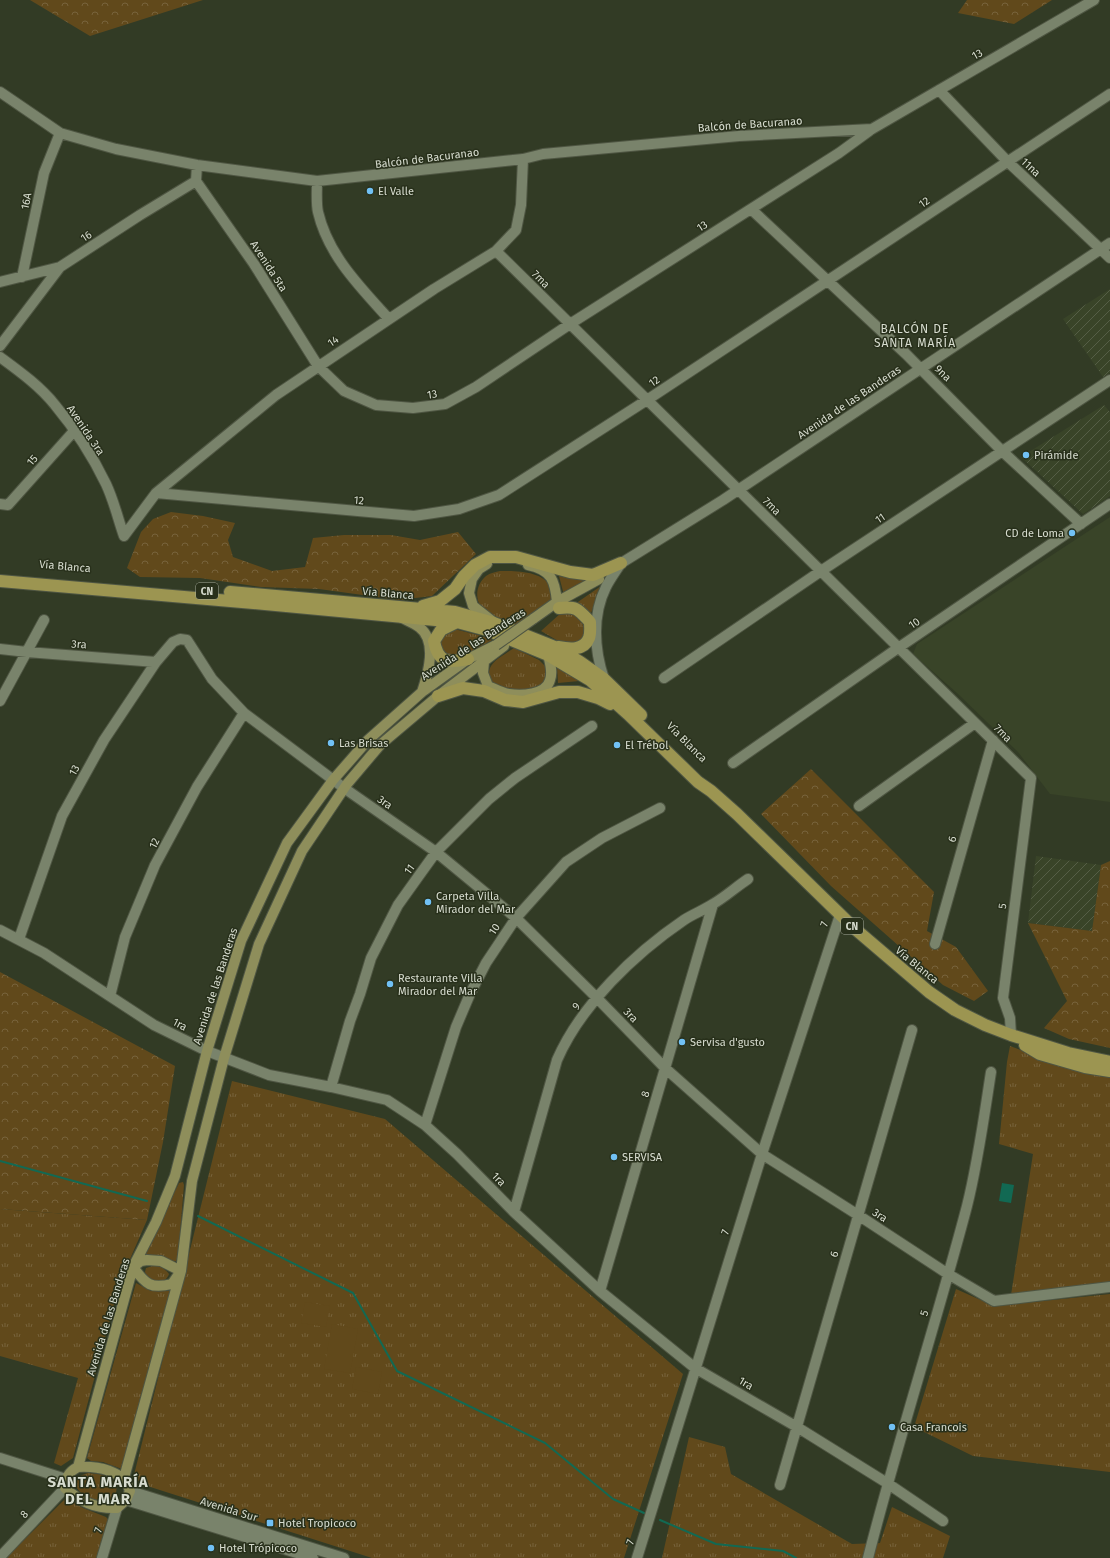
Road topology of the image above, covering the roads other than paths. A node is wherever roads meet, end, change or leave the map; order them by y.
1 (1094, 0) edge
2 (938, 90) junction
3 (0, 92) edge
4 (1110, 94) edge
5 (872, 129) junction
6 (60, 133) junction
7 (523, 158) junction
8 (1008, 161) junction
9 (197, 165) junction
10 (196, 181) junction
11 (316, 181) junction
12 (751, 209) junction
13 (1110, 243) edge
14 (1100, 249) junction
15 (496, 251) junction
16 (1110, 258) edge
17 (60, 266) junction
18 (22, 276) junction
19 (827, 280) junction
20 (0, 282) edge
21 (389, 319) junction
22 (570, 324) junction
23 (0, 346) edge
24 (0, 357) edge
25 (318, 366) junction
26 (921, 369) junction
27 (1110, 380) edge
28 (647, 400) junction
29 (74, 431) junction
30 (1002, 451) junction
31 (738, 490) junction
32 (156, 493) junction
33 (4, 504) edge
34 (1110, 504) edge
35 (1080, 524) junction
36 (124, 536) joint
37 (621, 563) junction
38 (821, 571) junction
39 (0, 574) edge
40 (599, 579) joint
41 (0, 581) edge
42 (558, 605) junction
43 (415, 608) junction
44 (399, 616) junction
45 (44, 620) dead end
46 (456, 622) junction
47 (494, 623) junction
48 (187, 640) joint
49 (500, 645) junction
50 (898, 648) junction
51 (0, 649) edge
52 (552, 651) junction
53 (27, 652) junction
54 (468, 659) junction
55 (156, 662) junction
56 (484, 662) junction
57 (604, 678) junction
58 (664, 678) dead end
59 (422, 692) junction
60 (438, 696) junction
61 (0, 701) edge
62 (244, 712) junction
63 (628, 714) junction
64 (975, 723) junction
65 (592, 726) dead end
66 (992, 740) junction
67 (733, 763) dead end
68 (1031, 778) joint
69 (333, 780) junction
70 (344, 788) junction
71 (712, 791) junction
72 (859, 806) dead end
73 (660, 808) dead end
74 (436, 852) junction
75 (748, 879) dead end
76 (713, 904) junction
77 (840, 915) junction
78 (516, 918) junction
79 (0, 930) edge
80 (19, 939) junction
81 (935, 944) dead end
82 (110, 996) junction
83 (597, 998) junction
84 (912, 1030) dead end
85 (1011, 1036) junction
86 (207, 1051) junction
87 (224, 1058) junction
88 (1110, 1062) edge
89 (665, 1068) junction
90 (991, 1072) dead end
91 (1110, 1072) edge
92 (331, 1087) junction
93 (425, 1125) junction
94 (762, 1154) junction
95 (514, 1212) junction
96 (858, 1215) junction
97 (133, 1268) junction
98 (181, 1271) junction
99 (948, 1274) junction
100 (1110, 1287) edge
101 (600, 1291) junction
102 (695, 1368) junction
103 (796, 1427) junction
104 (0, 1458) edge
105 (78, 1467) junction
106 (124, 1478) junction
107 (887, 1483) junction
108 (65, 1484) junction
109 (780, 1485) dead end
110 (128, 1496) junction
111 (117, 1508) junction
112 (943, 1521) dead end
113 (0, 1557) edge
114 (102, 1558) edge
115 (313, 1558) edge
116 (344, 1558) edge
117 (637, 1558) edge
118 (868, 1558) edge

1 - 2 street, 13
2 - 5 street, 13
2 - 8 street, 11na
3 - 6 street, Balcón de Bacuranao
4 - 8 street, 12
5 - 7 street, Balcón de Bacuranao
5 - 12 street, 13
6 - 9 street, Balcón de Bacuranao
6 - 18 street, 16A
7 - 11 street, Balcón de Bacuranao
7 - 15 street, 14
8 - 14 street, 11na
8 - 19 street, 12
9 - 10 street
9 - 11 street, Balcón de Bacuranao
10 - 17 street, 16
10 - 25 street, Avenida 5ta
11 - 21 street
12 - 19 street, 9na
12 - 22 street, 13
13 - 14 street, Avenida de las Banderas
14 - 16 street, 11na
14 - 26 street, Avenida de las Banderas
15 - 21 street, 14
15 - 22 street, 7ma
17 - 18 street
17 - 23 street, 16
18 - 20 street
19 - 26 street, 9na
19 - 28 street, 12
21 - 25 street, 14
22 - 25 street, 13
22 - 28 street, 7ma
24 - 29 street, Avenida 3ra
25 - 32 street, 14
26 - 30 street, 9na
26 - 31 street, Avenida de las Banderas
27 - 30 street, 11
28 - 31 street, 7ma
28 - 32 street, 12
29 - 33 street, 15
29 - 36 street, Avenida 3ra
30 - 35 street, 9na
30 - 38 street, 11
31 - 37 street, Avenida de las Banderas
31 - 38 street, 7ma
32 - 36 street, 14
34 - 35 street, 10
35 - 50 street, 10
37 - 40 street, Avenida de las Banderas
37 - 43 highway
37 - 57 street
38 - 50 street, 7ma
38 - 58 street, 11
39 - 43 highway, Vía Blanca / CN
40 - 42 main road, Avenida de las Banderas
41 - 44 highway, Vía Blanca / CN
42 - 47 main road
42 - 49 main road, Avenida de las Banderas, bridge
42 - 52 highway
43 - 47 highway, Vía Blanca / CN
44 - 46 highway, Vía Blanca / CN
44 - 59 main road
45 - 53 street
46 - 52 highway, Vía Blanca / CN
46 - 54 highway
47 - 52 highway, Vía Blanca / CN
48 - 55 street, 13
48 - 62 street, 3ra
49 - 54 main road, Avenida de las Banderas
49 - 56 main road, Avenida de las Banderas
50 - 64 street, 7ma
50 - 67 street, 10
51 - 53 street, 3ra
52 - 56 main road
52 - 57 highway, Vía Blanca / CN
52 - 63 highway, Vía Blanca / CN
53 - 55 street, 3ra
53 - 61 street
54 - 59 main road, Avenida de las Banderas
55 - 80 street, 13
56 - 60 main road, Avenida de las Banderas
57 - 71 highway, Vía Blanca / CN
59 - 69 main road, Avenida de las Banderas
60 - 63 highway
60 - 70 main road, Avenida de las Banderas
62 - 69 street, 3ra
62 - 82 street, 12
63 - 71 highway, Vía Blanca / CN
64 - 66 street, 7ma
64 - 72 street
65 - 74 street, 11
66 - 68 street, 7ma
66 - 81 street, 6
68 - 85 street, 5
69 - 70 street, 3ra
69 - 86 main road, Avenida de las Banderas
70 - 74 street, 3ra
70 - 87 main road, Avenida de las Banderas
71 - 77 highway, Vía Blanca / CN
73 - 78 street, 10
74 - 78 street, 3ra
74 - 92 street, 11
75 - 76 street, 9
76 - 83 street, 9
76 - 89 street, 8
77 - 85 highway, Vía Blanca / CN
77 - 94 street, 7
78 - 83 street, 3ra
78 - 93 street, 10
79 - 80 street, 1ra
80 - 82 street, 1ra
82 - 86 street, 1ra
83 - 89 street, 3ra
83 - 95 street, 9
84 - 96 street, 6
85 - 88 highway, Vía Blanca / CN
85 - 91 highway
86 - 87 street, 1ra
86 - 97 main road, Avenida de las Banderas
87 - 92 street, 1ra
87 - 98 main road, Avenida de las Banderas
89 - 94 street, 3ra
89 - 101 street, 8
90 - 99 street, 5
92 - 93 street, 1ra
93 - 95 street, 1ra
94 - 96 street, 3ra
94 - 102 street, 7
95 - 101 street, 1ra
96 - 99 street, 3ra
96 - 103 street, 6
97 - 98 main road
97 - 98 main road
97 - 105 main road, Avenida de las Banderas
98 - 106 main road, Avenida de las Banderas
99 - 100 street, 3ra
99 - 107 street, 5
101 - 102 street, 1ra
102 - 103 street, 1ra
102 - 117 street, 7
103 - 107 street, 1ra
103 - 109 street, 6
104 - 108 street
105 - 106 main road
105 - 108 main road
106 - 110 main road
107 - 112 street, 1ra
107 - 118 street, 5
108 - 111 main road
108 - 113 street, 8
110 - 111 main road
110 - 115 street, Avenida Sur
110 - 116 street, Avenida Sur
111 - 114 street, 7

